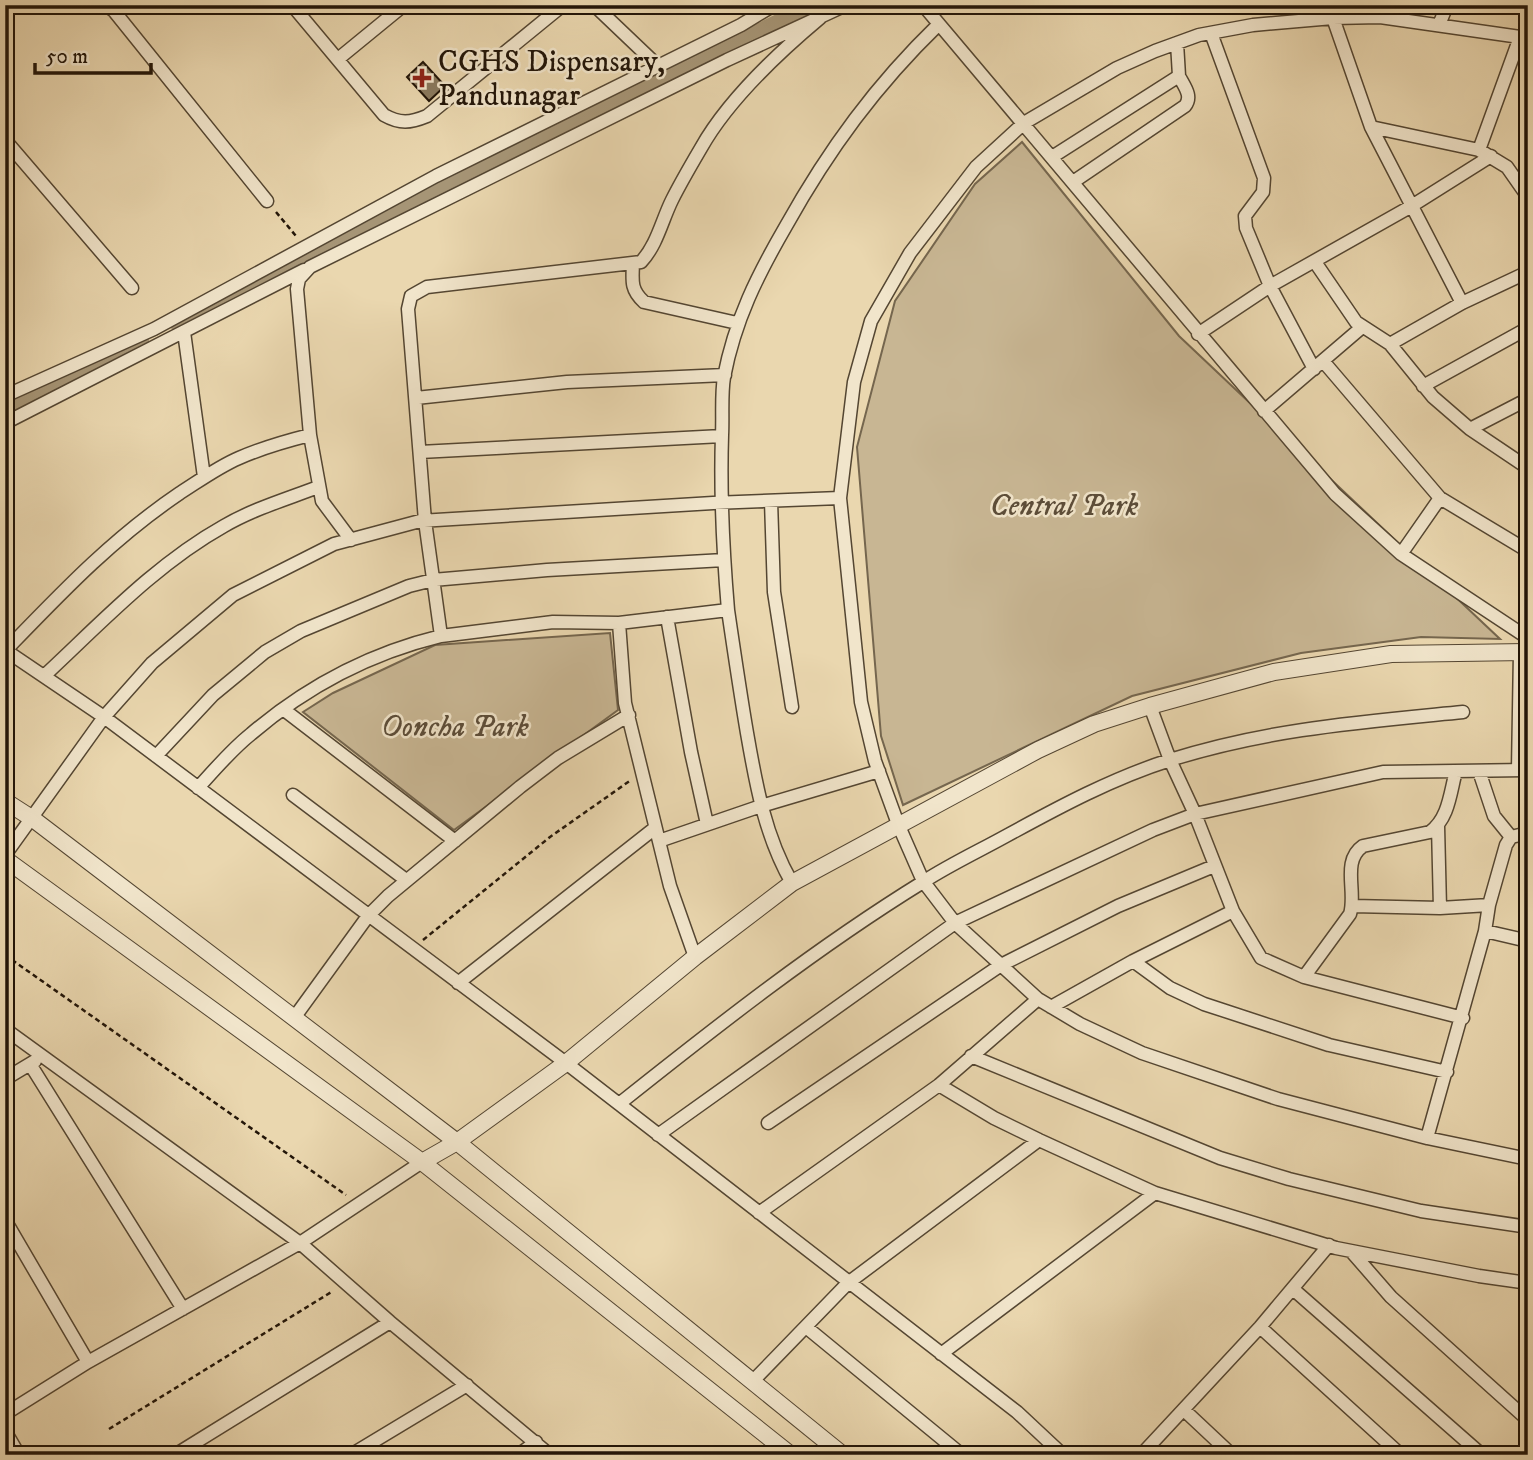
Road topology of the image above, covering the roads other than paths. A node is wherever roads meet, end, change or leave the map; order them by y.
1 (292, 5) edge
2 (404, 5) edge
3 (563, 5) edge
4 (594, 5) edge
5 (746, 5) edge
6 (774, 5) edge
7 (846, 5) edge
8 (923, 5) edge
9 (1447, 5) edge
10 (112, 7) edge
11 (1334, 11) edge
12 (757, 15) junction
13 (820, 18) junction
14 (939, 24) junction
15 (1439, 25) junction
16 (1211, 33) junction
17 (1524, 40) edge
18 (1177, 43) junction
19 (338, 60) junction
20 (658, 66) junction
21 (1179, 76) junction
22 (1024, 123) junction
23 (1371, 127) junction
24 (5, 140) edge
25 (1479, 150) junction
26 (1492, 156) junction
27 (1052, 157) junction
28 (1073, 182) junction
29 (1528, 197) edge
30 (267, 201) road end
31 (1410, 207) junction
32 (1315, 261) junction
33 (633, 264) junction
34 (310, 267) junction
35 (1528, 272) edge
36 (1270, 286) junction
37 (132, 288) dead end
38 (1462, 303) junction
39 (737, 323) junction
40 (1361, 328) junction
41 (1528, 328) edge
42 (184, 332) junction
43 (1199, 334) junction
44 (1390, 344) junction
45 (1318, 365) junction
46 (725, 375) junction
47 (1423, 386) junction
48 (7, 392) edge
49 (416, 398) junction
50 (1528, 399) edge
51 (1264, 411) junction
52 (5, 423) edge
53 (1471, 429) junction
54 (310, 435) junction
55 (722, 436) junction
56 (420, 452) junction
57 (1528, 468) edge
58 (204, 477) junction
59 (318, 487) junction
60 (840, 498) junction
61 (1440, 498) junction
62 (771, 501) junction
63 (721, 502) junction
64 (425, 521) junction
65 (351, 540) junction
66 (1528, 551) edge
67 (1401, 554) junction
68 (724, 560) junction
69 (433, 580) junction
70 (728, 610) junction
71 (667, 617) junction
72 (619, 623) junction
73 (441, 636) junction
74 (1525, 647) edge
75 (6, 650) edge
76 (44, 676) junction
77 (1150, 706) junction
78 (792, 708) dead end
79 (283, 709) junction
80 (1462, 712) dead end
81 (629, 715) junction
82 (104, 717) junction
83 (156, 756) junction
84 (1170, 760) junction
85 (1523, 770) edge
86 (879, 771) junction
87 (1456, 771) junction
88 (1479, 771) junction
89 (198, 788) junction
90 (293, 795) dead end
91 (5, 801) edge
92 (761, 806) junction
93 (1195, 814) junction
94 (33, 819) junction
95 (707, 824) junction
96 (898, 824) junction
97 (1438, 826) junction
98 (1528, 833) edge
99 (657, 835) junction
100 (1511, 837) junction
101 (456, 841) junction
102 (5, 857) edge
103 (1214, 866) junction
104 (406, 880) junction
105 (923, 881) junction
106 (792, 883) junction
107 (1489, 905) junction
108 (1353, 906) junction
109 (1440, 908) junction
110 (1233, 911) junction
111 (368, 916) junction
112 (955, 923) junction
113 (1485, 931) junction
114 (1528, 941) edge
115 (695, 957) junction
116 (1133, 961) junction
117 (1001, 965) junction
118 (1304, 977) junction
119 (458, 983) junction
120 (1038, 999) junction
121 (1051, 1006) junction
122 (294, 1018) junction
123 (1463, 1018) junction
124 (5, 1029) edge
125 (43, 1056) junction
126 (971, 1056) junction
127 (566, 1063) junction
128 (30, 1064) junction
129 (1447, 1072) junction
130 (5, 1079) edge
131 (939, 1085) junction
132 (619, 1104) junction
133 (768, 1123) dead end
134 (658, 1135) junction
135 (1427, 1138) junction
136 (1039, 1140) junction
137 (457, 1142) junction
138 (1528, 1159) edge
139 (422, 1162) junction
140 (1155, 1193) junction
141 (759, 1213) junction
142 (5, 1220) edge
143 (1528, 1227) edge
144 (300, 1243) junction
145 (1329, 1245) junction
146 (1351, 1251) junction
147 (848, 1283) junction
148 (1528, 1283) edge
149 (1293, 1289) junction
150 (183, 1309) junction
151 (390, 1322) junction
152 (806, 1327) junction
153 (1260, 1327) junction
154 (941, 1354) junction
155 (88, 1362) junction
156 (753, 1381) junction
157 (467, 1385) junction
158 (1184, 1410) junction
159 (5, 1414) edge
160 (1528, 1420) edge
161 (5, 1431) edge
162 (536, 1442) junction
163 (358, 1453) edge
164 (19, 1455) edge
165 (175, 1455) edge
166 (518, 1455) edge
167 (550, 1455) edge
168 (791, 1455) edge
169 (844, 1455) edge
170 (962, 1455) edge
171 (1063, 1455) edge
172 (1141, 1455) edge
173 (1233, 1455) edge
174 (1401, 1455) edge
175 (1482, 1455) edge

1 - 19 street
2 - 19 street
3 - 19 street
4 - 20 street
5 - 12 street
6 - 12 street
7 - 13 street
8 - 14 street
9 - 15 street
10 - 30 street
11 - 15 street
11 - 16 street
11 - 23 street
12 - 20 street
13 - 33 street
13 - 34 street
14 - 22 street
14 - 39 street
15 - 17 street
16 - 18 street
16 - 36 street
17 - 25 street
18 - 21 street
18 - 22 street
20 - 48 street
21 - 27 street
21 - 28 street
22 - 27 street
22 - 60 street
23 - 25 street
23 - 31 street
24 - 37 street
25 - 26 street
26 - 29 street
26 - 31 street
27 - 28 street
28 - 43 street
31 - 32 street
31 - 38 street
32 - 36 street
32 - 40 street
33 - 39 street
33 - 49 street
34 - 42 street
34 - 54 street
35 - 38 street
36 - 43 street
36 - 45 street
38 - 44 street
39 - 46 street
40 - 44 street
40 - 45 street
41 - 47 street
42 - 52 street
42 - 58 street
43 - 51 street
44 - 47 street
45 - 51 street
45 - 61 street
46 - 49 street
46 - 55 street
47 - 53 street
49 - 56 street
50 - 53 street
51 - 67 street
53 - 57 street
54 - 58 street
54 - 59 street
55 - 56 street
55 - 63 street
56 - 64 street
58 - 75 street
59 - 65 street
59 - 76 street
60 - 62 street
60 - 86 street
61 - 66 street
61 - 67 street
62 - 63 street
62 - 78 street
63 - 64 street
63 - 68 street
64 - 65 street
64 - 69 street
65 - 82 street
67 - 74 street
68 - 69 street
68 - 70 street
69 - 73 street
69 - 83 street
70 - 71 street
70 - 92 street
71 - 72 street
71 - 95 street
72 - 73 street
72 - 81 street
73 - 79 street
74 - 77 street
74 - 85 street
75 - 76 street
76 - 82 street
77 - 84 street
77 - 96 street
79 - 89 street
79 - 101 street
80 - 84 street
81 - 99 street
81 - 101 street
82 - 83 street
82 - 94 street
83 - 89 street
84 - 93 street
84 - 105 street
85 - 88 street
86 - 92 street
86 - 96 street
87 - 88 street
87 - 93 street
87 - 97 street
88 - 100 street
89 - 111 street
90 - 104 street
91 - 94 street
92 - 95 street
92 - 106 street
93 - 103 street
93 - 112 street
94 - 102 street
94 - 122 street
95 - 99 street
96 - 105 street
96 - 106 street
97 - 108 street
97 - 109 street
98 - 100 street
99 - 115 street
99 - 119 street
100 - 107 street
101 - 104 street
102 - 139 street
103 - 110 street
103 - 117 street
104 - 111 street
105 - 112 street
105 - 132 street
106 - 115 street
107 - 109 street
107 - 113 street
108 - 109 street
108 - 118 street
110 - 116 street
110 - 118 street
111 - 119 street
111 - 122 street
112 - 117 street
112 - 134 street
113 - 114 street
113 - 123 street
115 - 127 street
116 - 121 street
116 - 129 street
117 - 120 street
117 - 133 street
118 - 123 street
119 - 127 street
120 - 121 street
120 - 126 street
121 - 135 street
122 - 137 street
123 - 129 street
124 - 125 street
125 - 128 street
125 - 144 street
126 - 131 street
126 - 143 street
127 - 132 street
127 - 137 street
128 - 130 street
128 - 150 street
129 - 135 street
131 - 136 street
131 - 141 street
132 - 134 street
134 - 141 street
135 - 138 street
136 - 140 street
136 - 147 street
137 - 139 street
137 - 156 street
139 - 144 street
139 - 168 street
140 - 145 street
140 - 154 street
141 - 147 street
142 - 155 street
144 - 150 street
144 - 151 street
145 - 146 street
145 - 149 street
146 - 148 street
146 - 160 street
147 - 152 street
147 - 154 street
149 - 153 street
149 - 175 street
150 - 155 street
151 - 157 street
151 - 165 street
152 - 156 street
152 - 170 street
153 - 158 street
153 - 174 street
154 - 171 street
155 - 159 street
156 - 169 street
157 - 162 street
157 - 163 street
158 - 172 street
158 - 173 street
161 - 164 street
162 - 166 street
162 - 167 street

